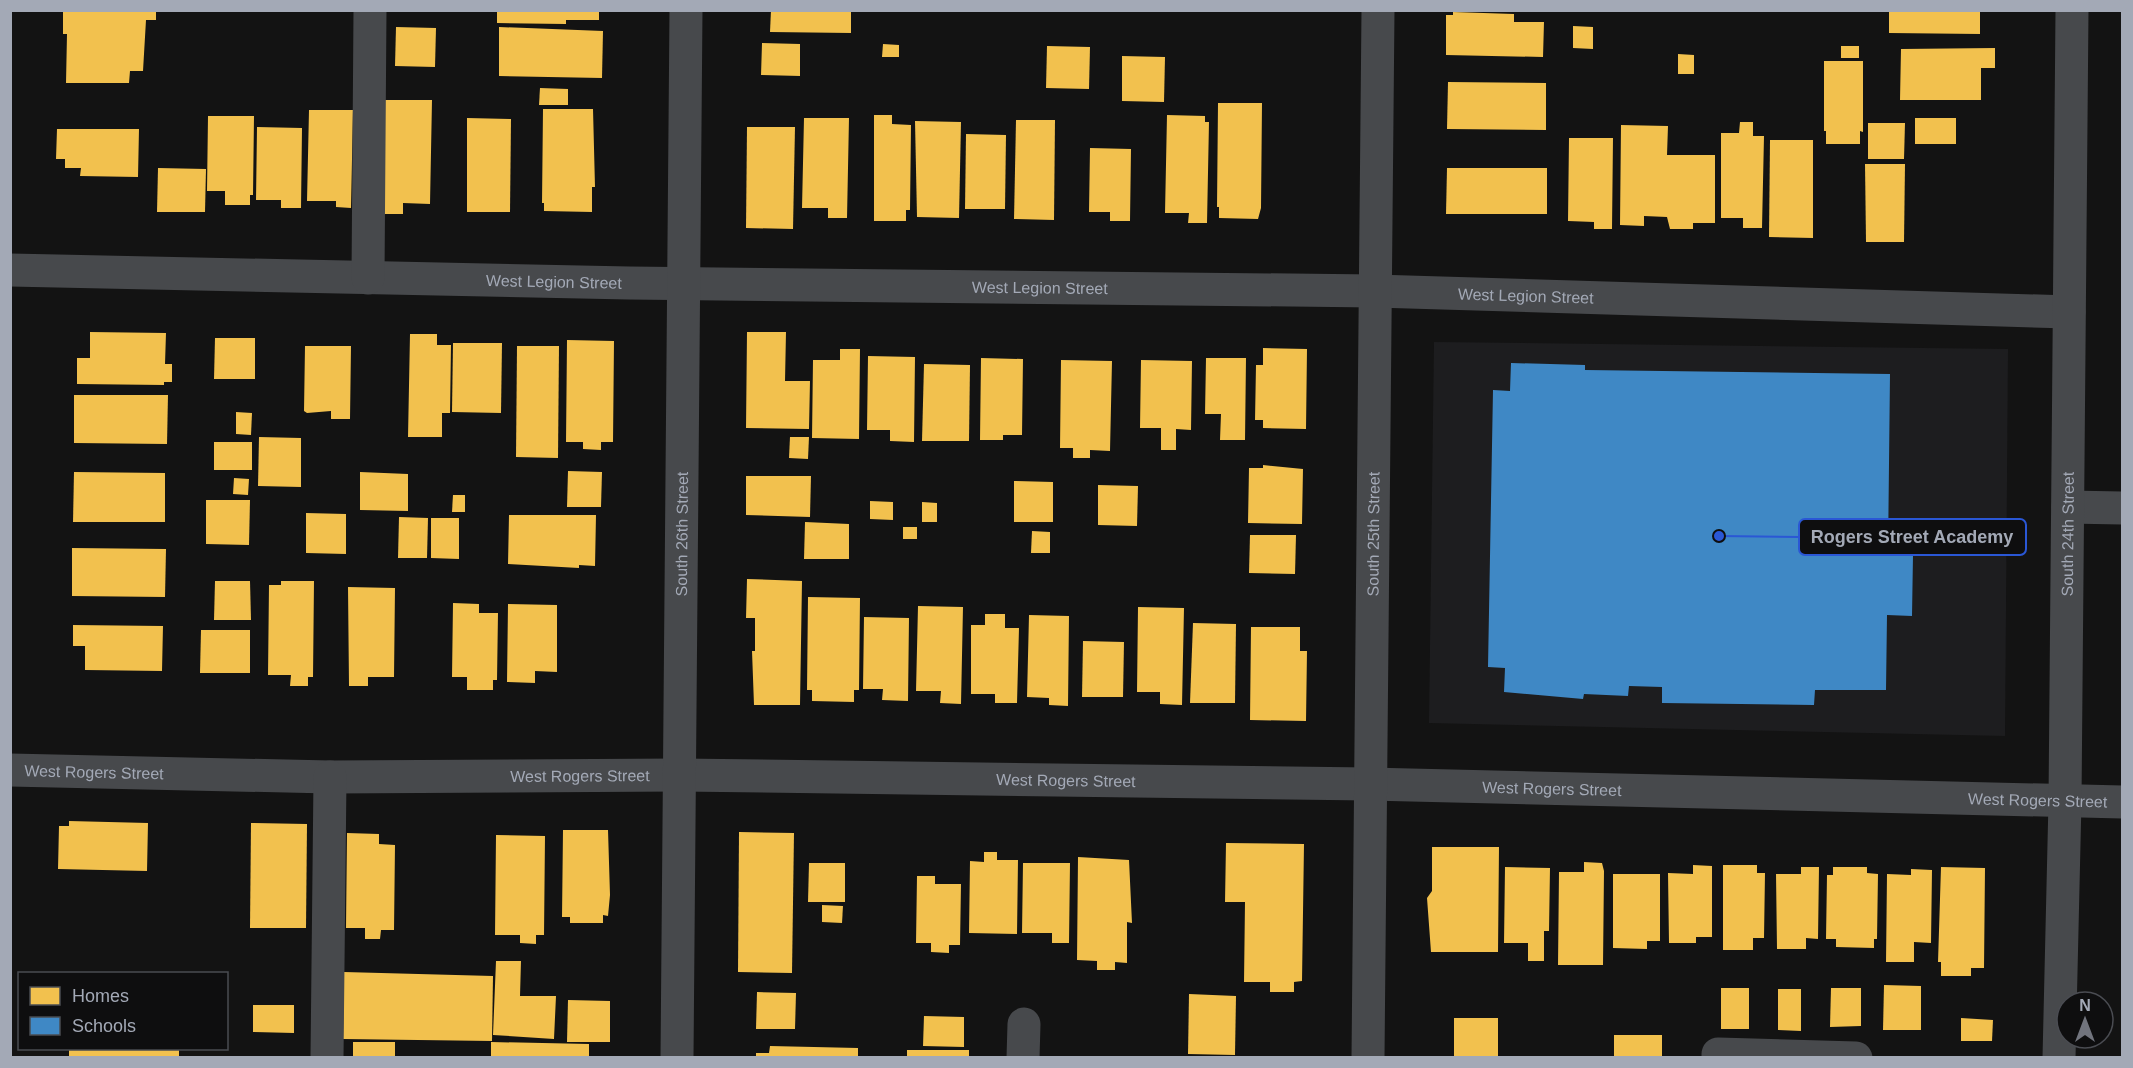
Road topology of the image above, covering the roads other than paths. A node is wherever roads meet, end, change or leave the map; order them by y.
1 (370, 10) edge
2 (686, 10) edge
3 (1378, 10) edge
4 (2072, 10) edge
5 (10, 270) edge
6 (368, 278) junction
7 (685, 284) junction
8 (1375, 291) junction
9 (2069, 312) junction
10 (2068, 507) junction
11 (2122, 508) edge
12 (10, 770) edge
13 (680, 776) junction
14 (330, 777) junction
15 (1369, 784) junction
16 (2065, 801) junction
17 (2122, 802) edge
18 (1024, 1024) dead end
19 (327, 1058) edge
20 (677, 1058) edge
21 (1023, 1058) edge
22 (1368, 1058) edge
23 (1718, 1058) edge
24 (1856, 1058) edge
25 (2059, 1058) edge

1 - 6 street
2 - 7 street, South 26th Street
3 - 8 street, South 25th Street
4 - 9 street, South 24th Street
5 - 6 street, West Legion Street
6 - 7 street, West Legion Street
7 - 8 street, West Legion Street
7 - 13 street, South 26th Street
8 - 9 street, West Legion Street
8 - 15 street, South 25th Street
9 - 10 street, South 24th Street
10 - 11 street
10 - 16 street, South 24th Street
12 - 14 street, West Rogers Street
13 - 14 street, West Rogers Street
13 - 15 street, West Rogers Street
13 - 20 street, South 26th Street
14 - 19 street
15 - 16 street, West Rogers Street
15 - 22 street, South 25th Street
16 - 17 street, West Rogers Street
16 - 25 street, South 24th Street
18 - 21 street
23 - 24 street

